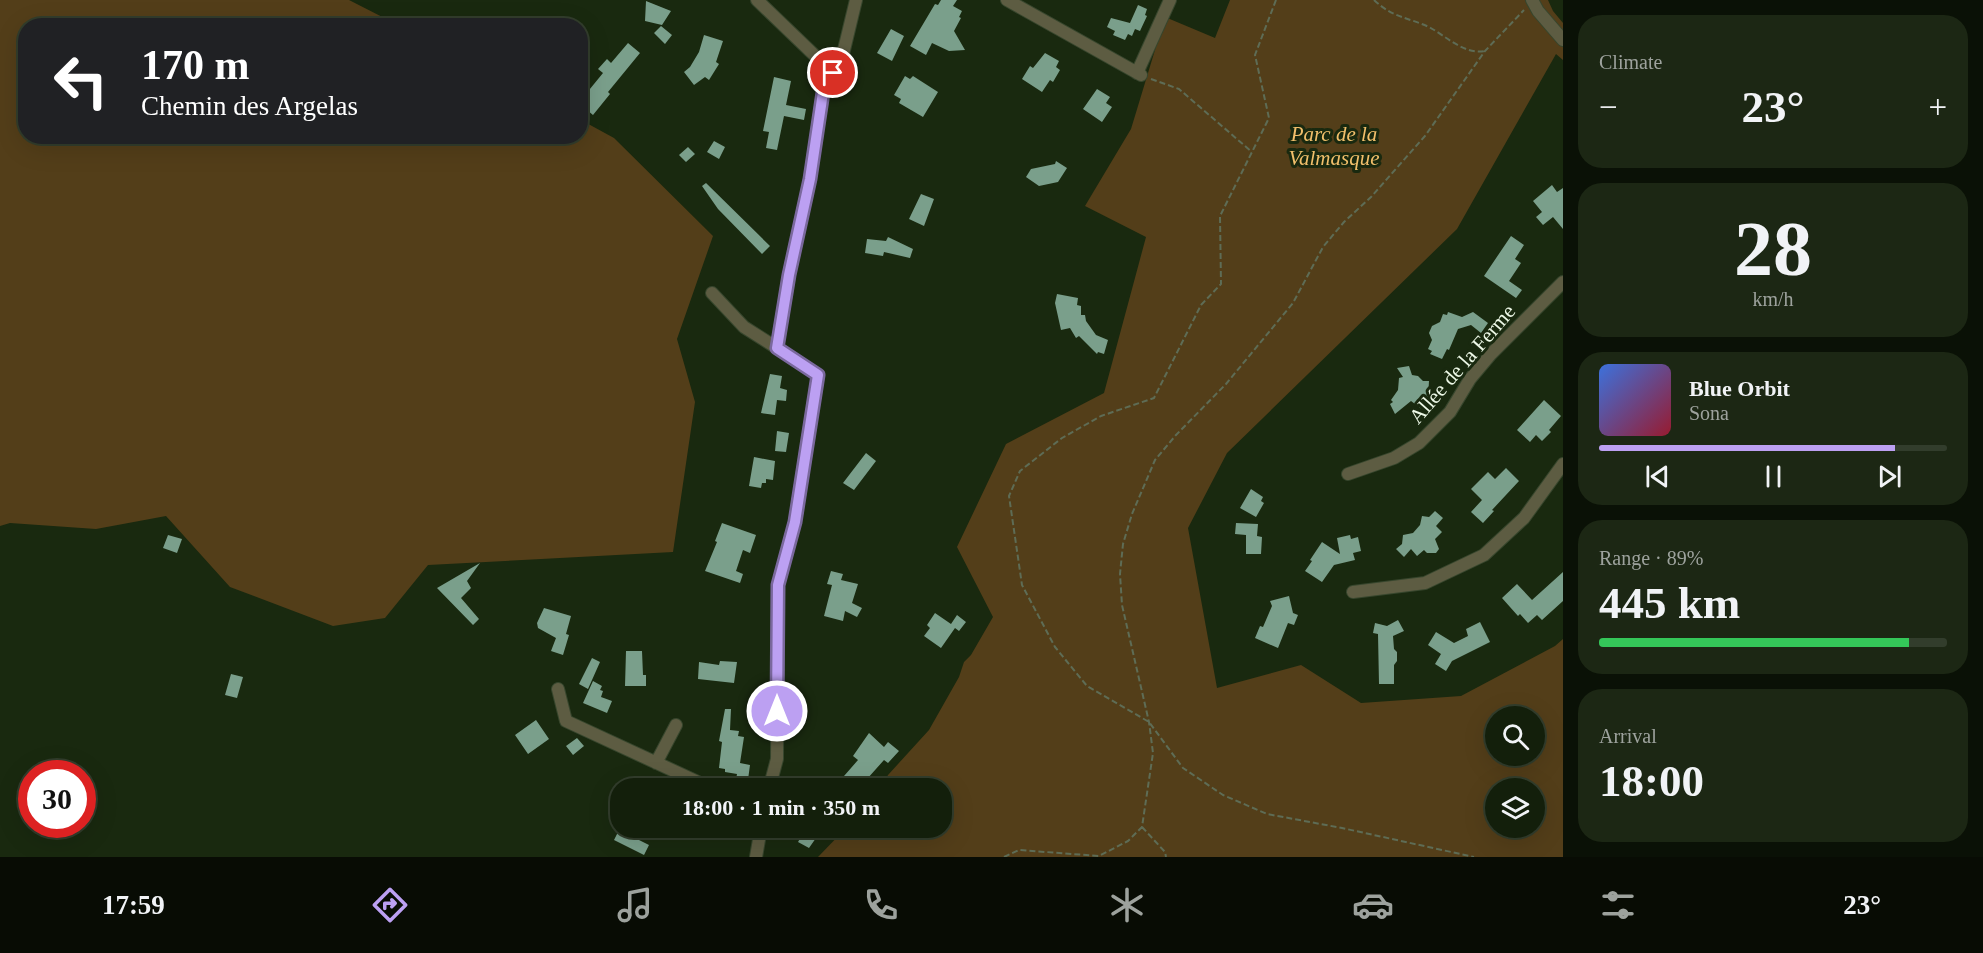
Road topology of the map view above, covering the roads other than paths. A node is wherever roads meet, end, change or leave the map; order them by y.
1 (757, 0) edge
2 (856, 0) edge
3 (1007, 0) edge
4 (1170, 0) edge
5 (1532, 0) edge
6 (1563, 40) edge
7 (833, 73) junction
8 (1563, 282) edge
9 (712, 293) dead end
10 (777, 348) junction
11 (1563, 464) edge
12 (1348, 474) dead end
13 (1353, 592) dead end
14 (558, 689) dead end
15 (676, 725) dead end
16 (656, 763) junction
17 (688, 778) edge
18 (773, 778) edge
19 (759, 838) edge
20 (756, 857) edge

1 - 7 street
2 - 7 street
3 - 4 street
5 - 6 street
7 - 10 street
8 - 12 street, Allée de la Ferme
9 - 10 street
10 - 18 street
11 - 13 street
14 - 16 street
15 - 16 street
16 - 17 street
19 - 20 street

